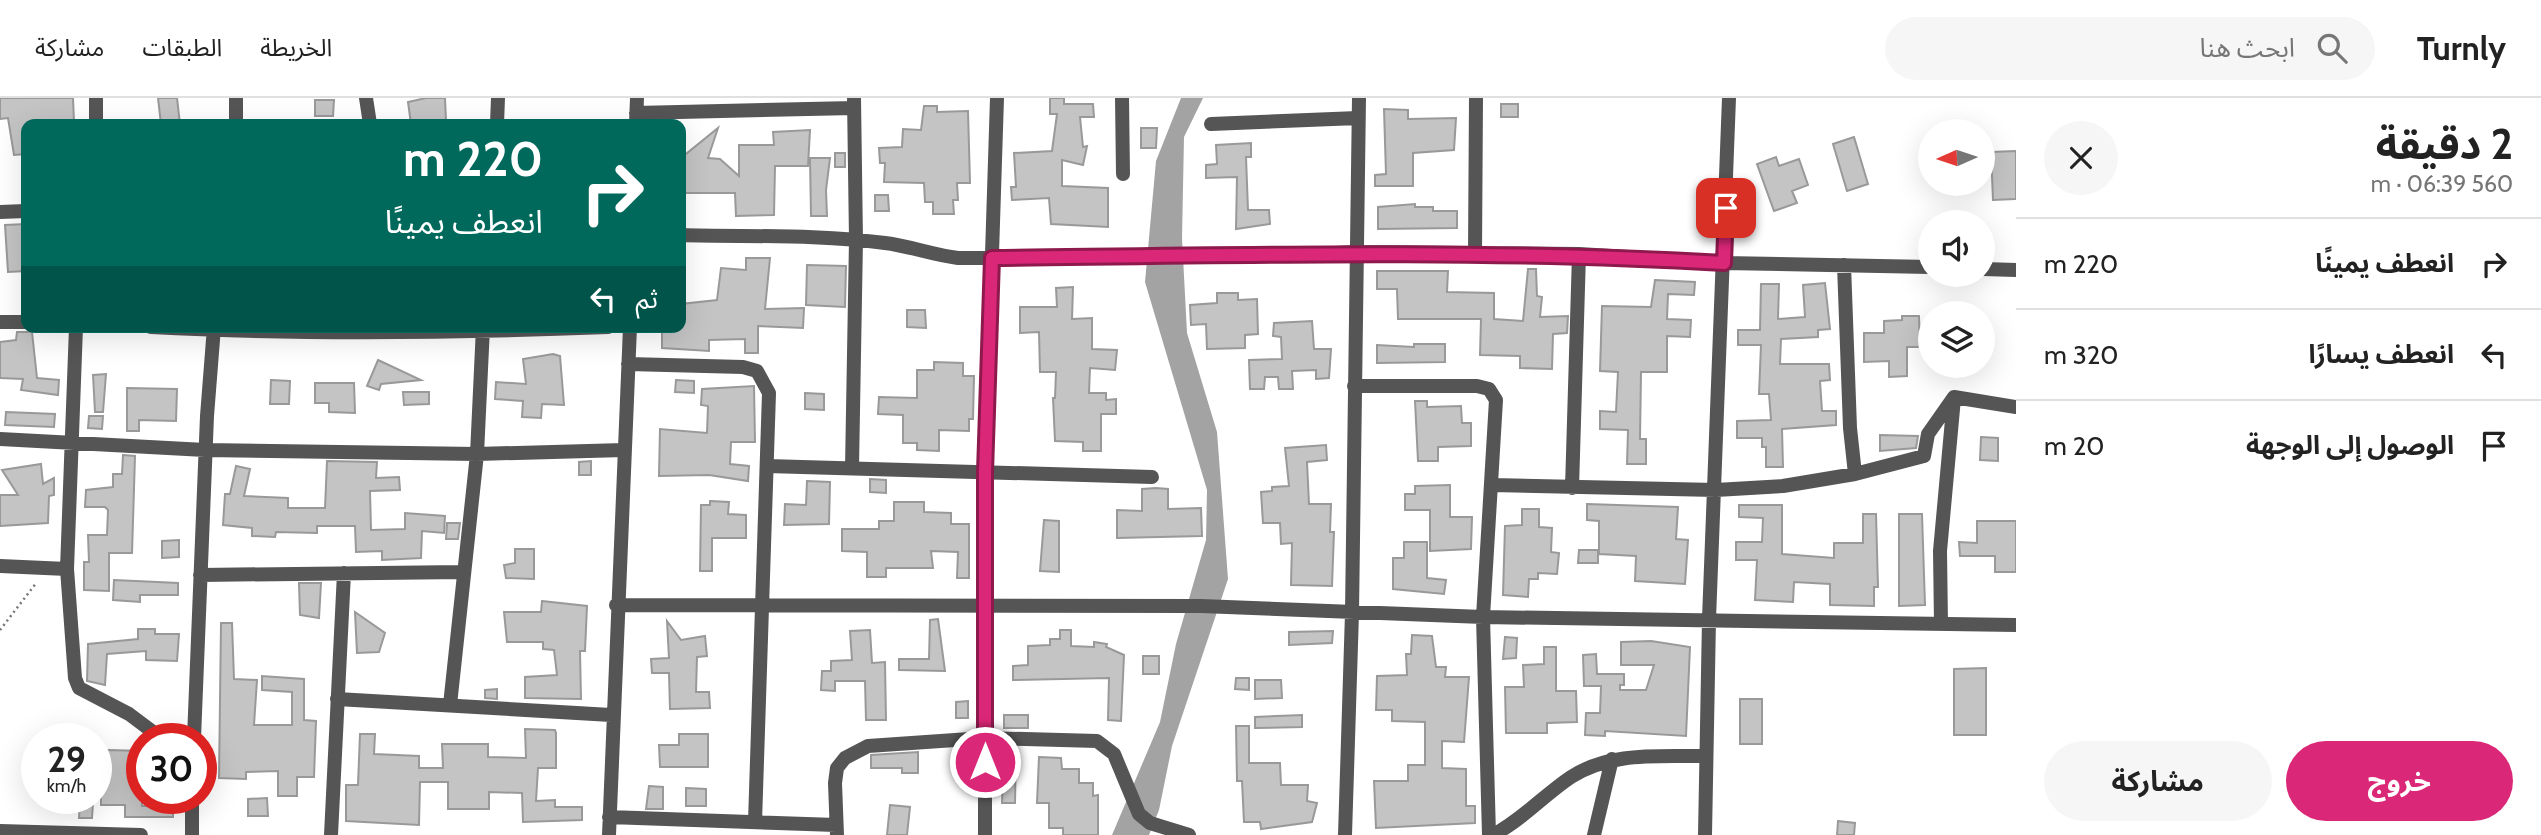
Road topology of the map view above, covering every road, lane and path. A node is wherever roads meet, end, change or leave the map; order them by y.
1 (96, 98) edge
2 (236, 98) edge
3 (366, 98) edge
4 (498, 98) edge
5 (637, 98) edge
6 (997, 98) edge
7 (1122, 98) edge
8 (1359, 98) edge
9 (1476, 98) edge
10 (1730, 98) edge
11 (854, 103) edge
12 (1357, 118) junction
13 (96, 119) edge
14 (236, 119) edge
15 (369, 119) edge
16 (497, 119) edge
17 (636, 119) edge
18 (1211, 124) dead end
19 (1123, 174) dead end
20 (21, 211) edge
21 (0, 212) edge
22 (686, 235) edge
23 (856, 240) junction
24 (1355, 252) junction
25 (1475, 253) junction
26 (1578, 254) junction
27 (992, 258) junction
28 (1724, 263) junction
29 (1844, 265) junction
30 (1918, 267) edge
31 (1995, 269) edge
32 (2016, 270) edge
33 (0, 322) edge
34 (21, 322) edge
35 (76, 333) edge
36 (214, 333) edge
37 (483, 333) edge
38 (630, 333) edge
39 (628, 364) junction
40 (1354, 386) junction
41 (1954, 397) junction
42 (2016, 407) edge
43 (0, 439) edge
44 (71, 442) junction
45 (205, 450) junction
46 (624, 450) junction
47 (477, 454) junction
48 (767, 466) junction
49 (852, 468) junction
50 (985, 472) junction
51 (1855, 474) junction
52 (1152, 477) dead end
53 (1492, 485) junction
54 (1572, 488) junction
55 (1716, 491) junction
56 (0, 566) edge
57 (48, 568) junction
58 (67, 569) junction
59 (462, 572) junction
60 (344, 573) junction
61 (200, 575) junction
62 (763, 603) junction
63 (616, 604) junction
64 (984, 604) junction
65 (1352, 613) junction
66 (1483, 617) junction
67 (1709, 619) junction
68 (1941, 624) junction
69 (2016, 625) edge
70 (0, 630) edge
71 (337, 699) junction
72 (450, 705) junction
73 (611, 715) junction
74 (141, 723) edge
75 (195, 723) edge
76 (984, 738) junction
77 (1706, 757) junction
78 (1612, 759) junction
79 (192, 814) edge
80 (609, 817) junction
81 (755, 822) junction
82 (836, 830) edge
83 (0, 831) edge
84 (50, 834) edge
85 (141, 835) edge
86 (192, 835) edge
87 (331, 835) edge
88 (609, 835) edge
89 (985, 835) edge
90 (1189, 835) edge
91 (1345, 835) edge
92 (1491, 835) edge
93 (1594, 835) edge
94 (1705, 835) edge

1 - 13 street
2 - 14 street
3 - 15 street
4 - 16 street
5 - 17 street
6 - 27 street
7 - 19 street
8 - 12 street
9 - 25 street
10 - 28 street
11 - 17 street
11 - 23 street
12 - 18 street
12 - 24 street
20 - 21 street
22 - 23 street
23 - 27 street
23 - 49 street
24 - 25 street
24 - 27 street
24 - 40 street
25 - 26 street
26 - 28 street
26 - 54 street
27 - 50 street
28 - 29 street
28 - 55 street
29 - 30 street
29 - 51 street
31 - 32 street
33 - 34 street
35 - 44 street
36 - 45 street
37 - 47 street
38 - 39 street
39 - 46 street
39 - 48 street
40 - 53 street
40 - 65 street
41 - 42 street
41 - 51 street
41 - 68 street
43 - 44 street
44 - 45 street
44 - 58 street
45 - 47 street
45 - 61 street
46 - 47 street
46 - 63 street
47 - 59 street
48 - 49 street
48 - 62 street
49 - 50 street
50 - 52 street
50 - 64 street
51 - 55 street
53 - 54 street
53 - 66 street
54 - 55 street
55 - 67 street
56 - 57 street
57 - 58 street
57 - 70 path
58 - 74 street
59 - 60 street
59 - 72 street
60 - 61 street
60 - 71 street
61 - 75 street
62 - 63 street
62 - 64 street
62 - 81 street
63 - 73 street
64 - 65 street
64 - 76 street
65 - 66 street
65 - 91 street
66 - 67 street
66 - 92 street
67 - 68 street
67 - 77 street
68 - 69 street
71 - 72 street
71 - 87 street
72 - 73 street
73 - 80 street
76 - 82 street
76 - 89 street
76 - 90 street
77 - 78 street
77 - 94 street
78 - 92 street
78 - 93 street
79 - 86 street
80 - 81 street
80 - 88 street
81 - 82 street
83 - 84 street
84 - 85 street

